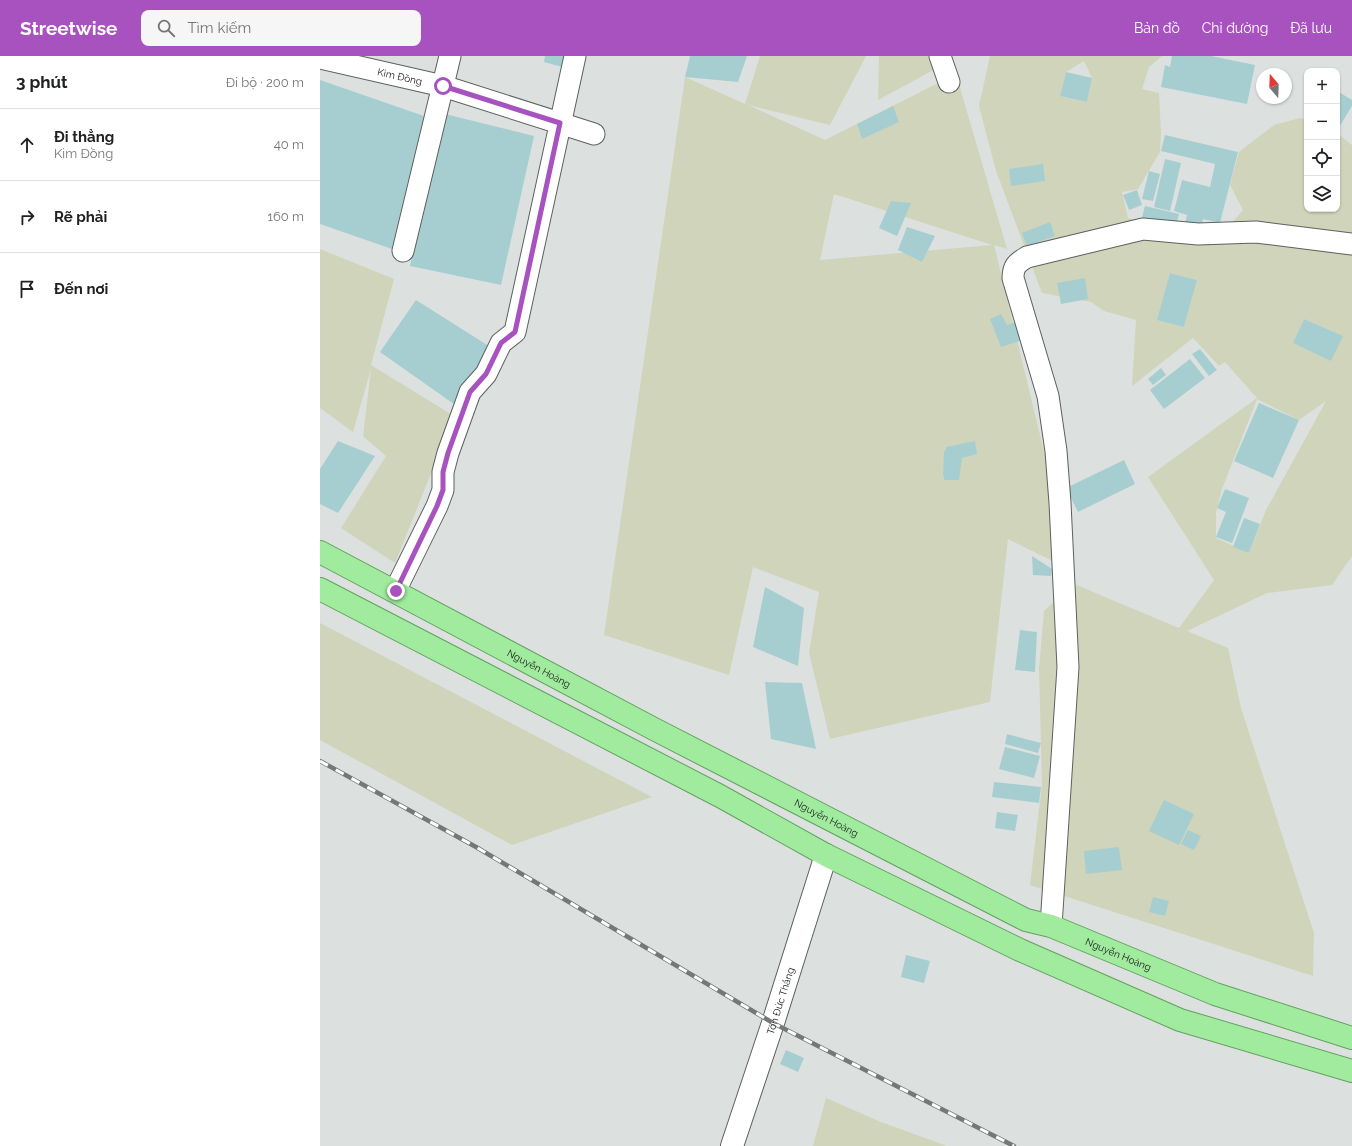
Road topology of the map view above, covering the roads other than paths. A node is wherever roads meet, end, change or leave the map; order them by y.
1 (450, 56) edge
2 (575, 56) edge
3 (940, 56) edge
4 (320, 58) edge
5 (949, 82) dead end
6 (443, 86) junction
7 (560, 123) junction
8 (594, 134) dead end
9 (1352, 244) edge
10 (403, 251) dead end
11 (320, 552) edge
12 (320, 589) edge
13 (396, 591) junction
14 (826, 855) junction
15 (1051, 926) junction
16 (1352, 1038) edge
17 (1352, 1072) edge
18 (732, 1146) edge

1 - 6 street
2 - 7 street
3 - 5 street
4 - 6 street, Kim Đồng
6 - 7 street, Kim Đồng
6 - 10 street
7 - 8 street, Kim Đồng
7 - 13 street
9 - 15 street
11 - 13 highway, Nguyễn Hoàng
12 - 14 highway
13 - 15 highway, Nguyễn Hoàng
14 - 17 highway
14 - 18 street, Tôn Đức Thắng
15 - 16 highway, Nguyễn Hoàng

